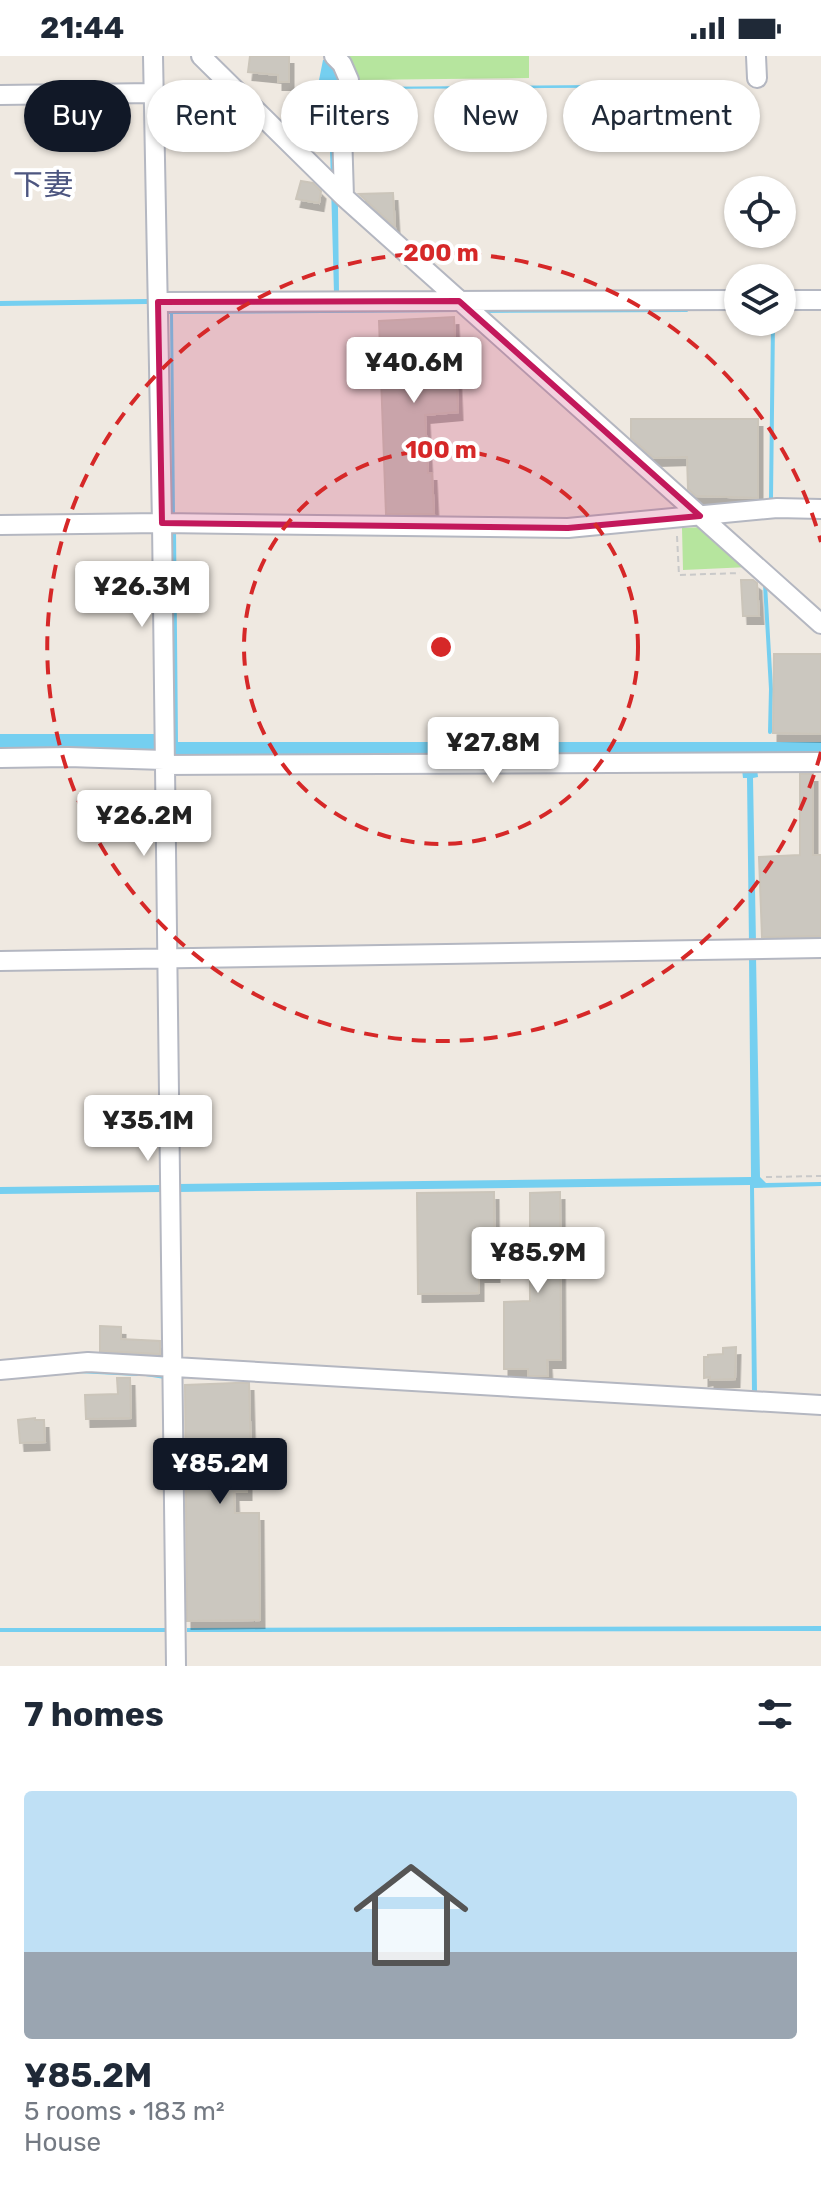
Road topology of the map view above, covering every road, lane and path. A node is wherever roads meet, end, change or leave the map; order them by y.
1 (153, 56) edge
2 (201, 56) edge
3 (334, 56) edge
4 (756, 56) edge
5 (757, 78) dead end
6 (154, 80) edge
7 (147, 93) edge
8 (0, 95) edge
9 (155, 152) edge
10 (344, 197) junction
11 (724, 300) edge
12 (796, 300) edge
13 (821, 300) edge
14 (459, 301) junction
15 (158, 302) junction
16 (821, 509) edge
17 (700, 516) junction
18 (676, 519) junction
19 (162, 523) junction
20 (0, 525) edge
21 (763, 572) junction
22 (821, 624) edge
23 (0, 758) edge
24 (164, 760) junction
25 (821, 762) edge
26 (821, 948) edge
27 (166, 959) junction
28 (0, 961) edge
29 (821, 1176) edge
30 (766, 1177) dead end
31 (172, 1367) junction
32 (0, 1370) edge
33 (821, 1405) edge
34 (176, 1666) edge

1 - 6 street
2 - 10 street
3 - 10 street
4 - 5 street
7 - 8 street
9 - 15 street
10 - 14 street
11 - 14 street
12 - 13 street
14 - 15 street
14 - 17 street
15 - 19 street
16 - 17 street
17 - 18 street
17 - 21 street
18 - 19 street
18 - 21 path
19 - 20 street
19 - 24 street
21 - 22 street
23 - 24 street
24 - 25 street
24 - 27 street
26 - 27 street
27 - 28 street
27 - 31 street
29 - 30 path
31 - 32 street
31 - 33 street
31 - 34 street

